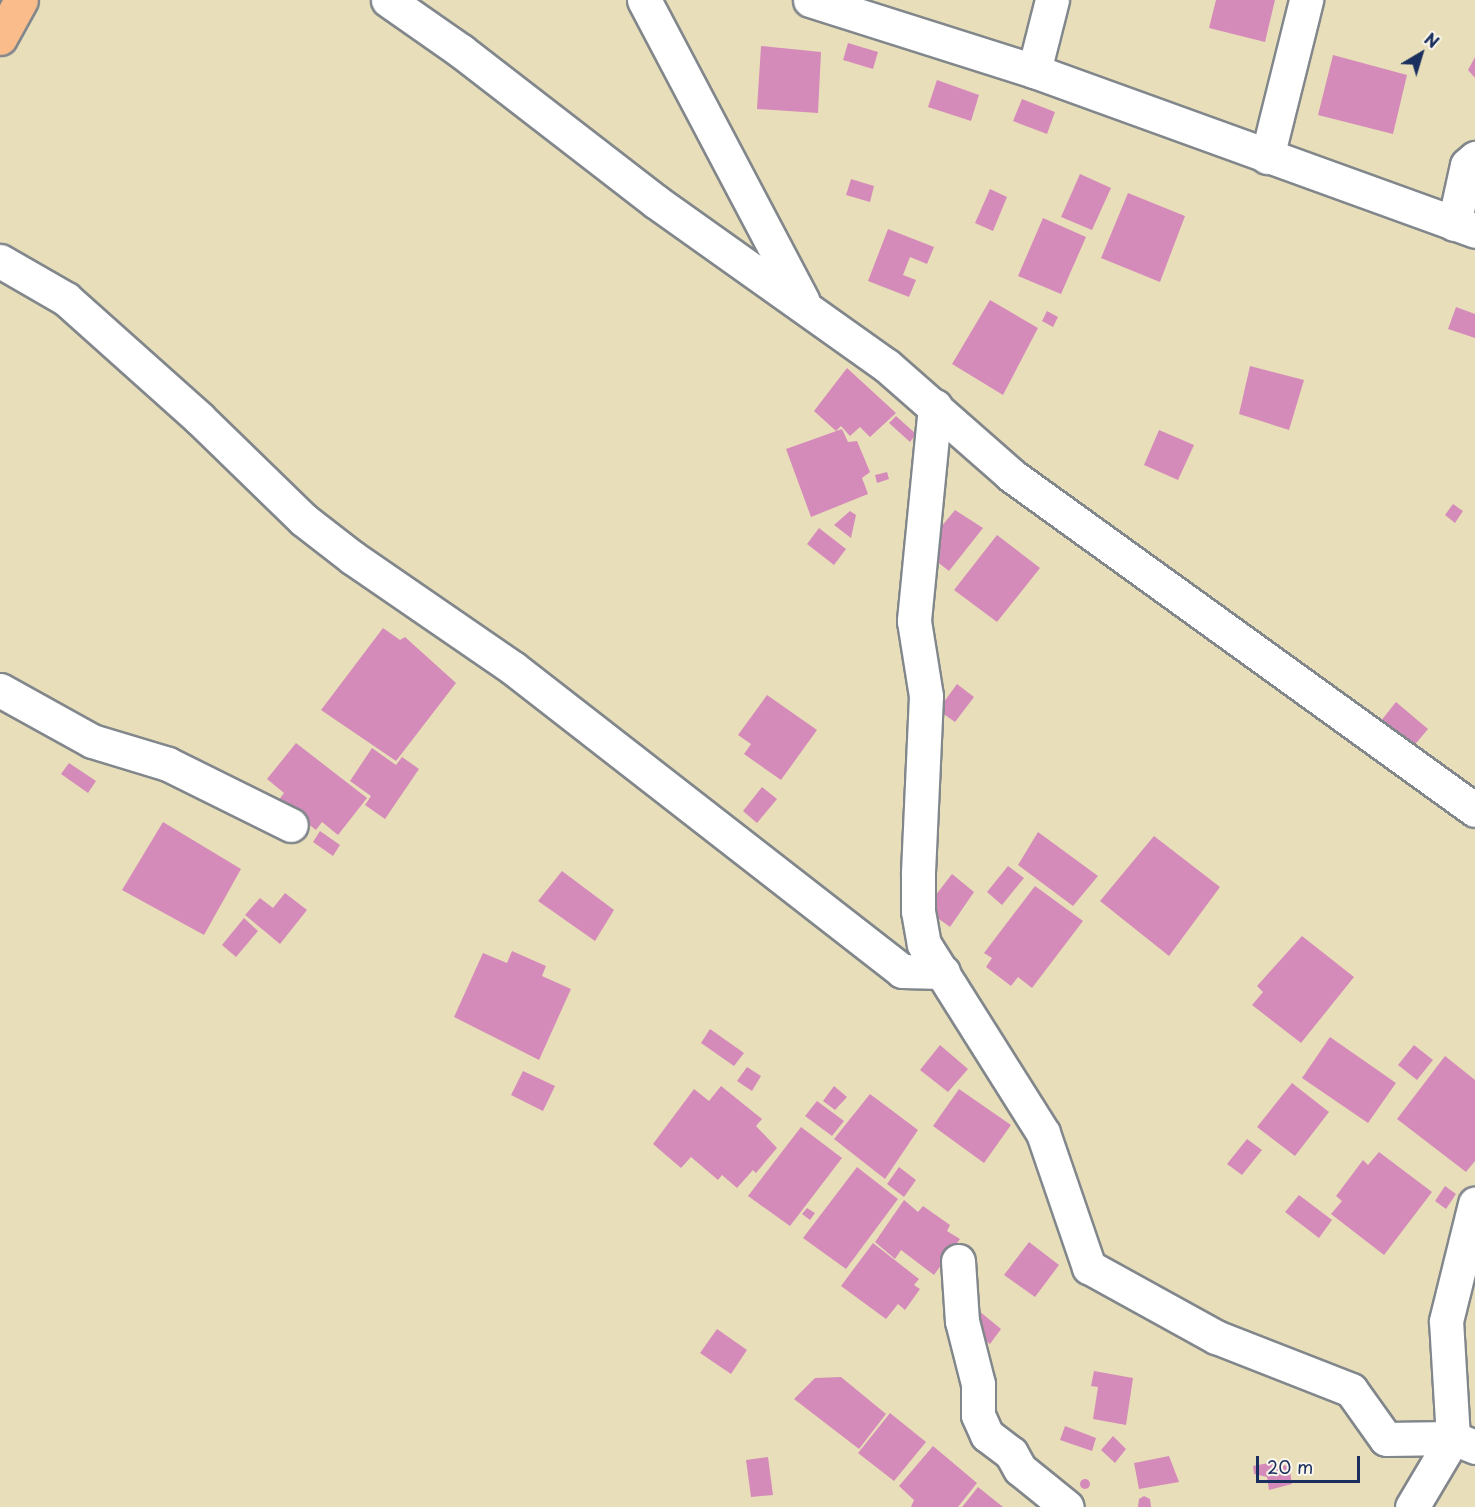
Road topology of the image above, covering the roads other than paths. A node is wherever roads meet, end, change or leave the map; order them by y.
1 (21, 0) edge
2 (388, 0) edge
3 (644, 0) edge
4 (810, 0) edge
5 (1052, 0) edge
6 (1306, 0) edge
7 (0, 38) edge
8 (1034, 71) junction
9 (1267, 157) junction
10 (1475, 158) edge
11 (1464, 228) edge
12 (0, 261) edge
13 (806, 306) junction
14 (935, 406) junction
15 (0, 690) edge
16 (1475, 810) edge
17 (291, 825) dead end
18 (943, 972) junction
19 (1475, 1204) edge
20 (958, 1261) dead end
21 (1464, 1442) edge
22 (1067, 1507) edge
23 (1412, 1507) edge

1 - 7 highway
2 - 13 street
3 - 13 street
4 - 8 street
5 - 8 street
6 - 9 street
8 - 9 street
9 - 11 street
10 - 11 street
12 - 18 street
13 - 14 street
14 - 16 street
14 - 18 street
15 - 17 street
18 - 21 street
19 - 21 street
20 - 22 street
21 - 23 street

